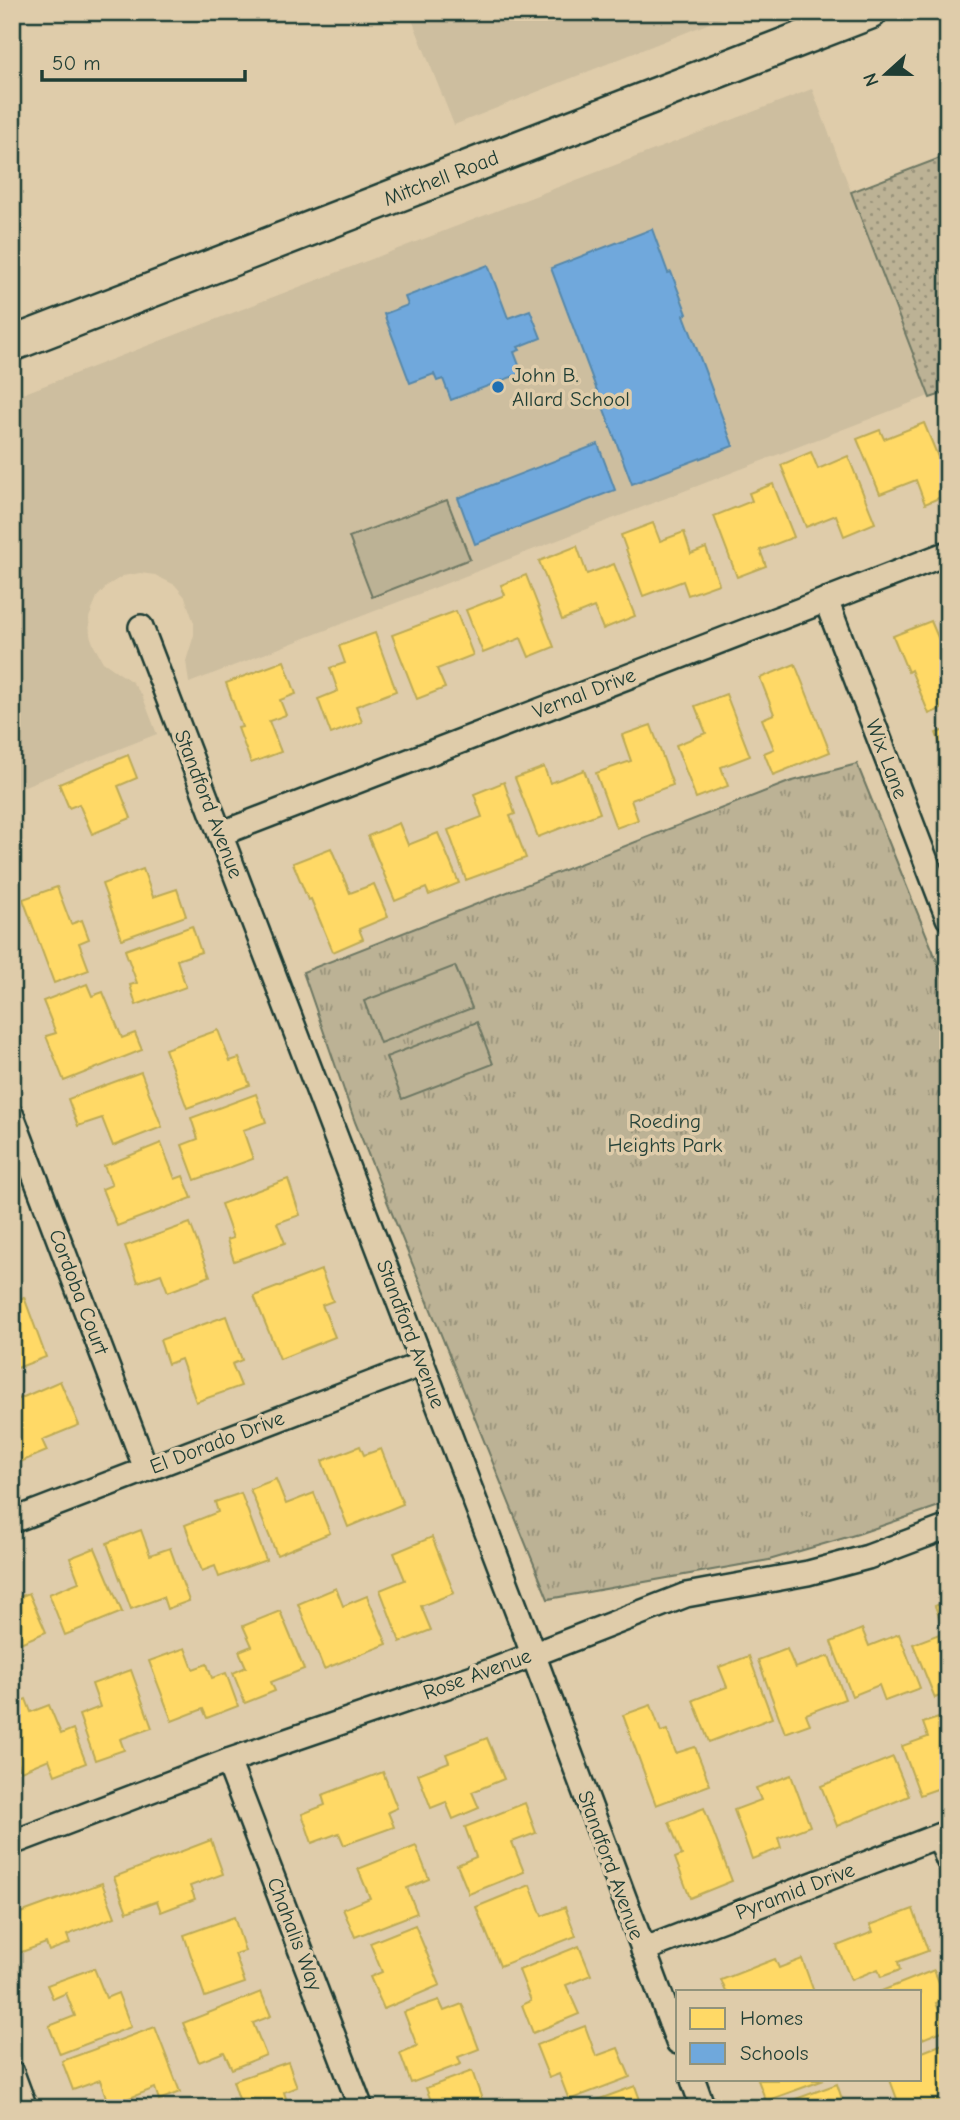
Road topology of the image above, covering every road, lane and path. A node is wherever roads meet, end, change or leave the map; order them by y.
1 (870, 12) edge
2 (12, 344) edge
3 (948, 553) edge
4 (826, 600) junction
5 (141, 627) dead end
6 (220, 834) junction
7 (948, 918) edge
8 (12, 1116) edge
9 (422, 1364) junction
10 (146, 1469) junction
11 (12, 1521) edge
12 (948, 1527) edge
13 (533, 1655) junction
14 (228, 1760) junction
15 (943, 1834) edge
16 (12, 1843) edge
17 (948, 1860) edge
18 (643, 1950) junction
19 (676, 2037) edge
20 (12, 2073) edge
21 (694, 2082) edge
22 (25, 2108) edge
23 (361, 2108) edge
24 (703, 2108) edge

1 - 2 street, Mitchell Road
3 - 4 street, Vernal Drive
4 - 6 street, Vernal Drive
4 - 7 street, Wix Lane
5 - 6 street, Standford Avenue
6 - 9 street, Standford Avenue
8 - 10 street, Cordoba Court
9 - 10 street, El Dorado Drive
9 - 13 street, Standford Avenue
10 - 11 street, El Dorado Drive
12 - 13 street, Rose Avenue
13 - 14 street, Rose Avenue
13 - 18 street, Standford Avenue
14 - 16 street, Rose Avenue
14 - 23 street, Chahalis Way
15 - 17 street
15 - 18 street, Pyramid Drive
18 - 19 street, Standford Avenue
20 - 22 street
21 - 24 street

